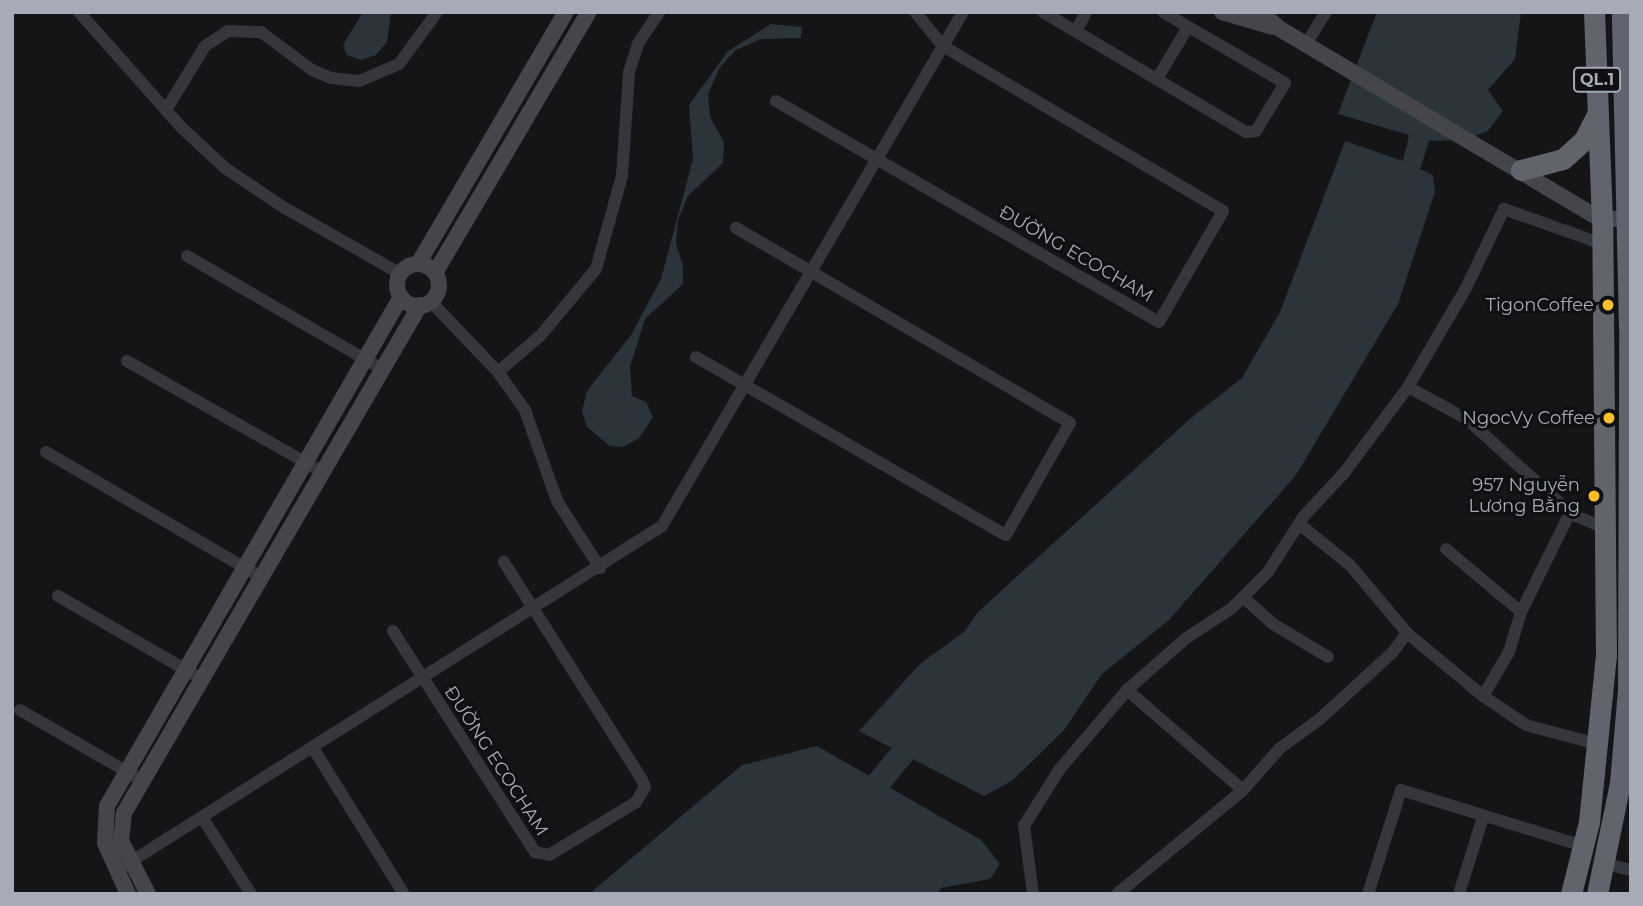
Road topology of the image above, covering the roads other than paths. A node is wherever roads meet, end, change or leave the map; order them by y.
1 (79, 12) edge
2 (437, 12) edge
3 (566, 12) edge
4 (589, 12) edge
5 (659, 12) edge
6 (915, 12) edge
7 (963, 12) edge
8 (1043, 12) edge
9 (1086, 12) edge
10 (1163, 12) edge
11 (1222, 12) edge
12 (1261, 12) edge
13 (1326, 12) edge
14 (1594, 12) edge
15 (1622, 12) edge
16 (1188, 27) junction
17 (1279, 29) junction
18 (1076, 31) junction
19 (1306, 44) junction
20 (943, 46) junction
21 (1157, 79) junction
22 (776, 101) dead end
23 (166, 110) junction
24 (1598, 113) junction
25 (875, 158) junction
26 (1521, 170) junction
27 (1625, 218) junction
28 (1602, 220) junction
29 (736, 228) dead end
30 (1600, 243) junction
31 (187, 256) dead end
32 (418, 264) junction
33 (810, 271) junction
34 (435, 272) junction
35 (401, 274) junction
36 (401, 297) junction
37 (428, 306) junction
38 (1630, 328) edge
39 (696, 357) dead end
40 (365, 358) junction
41 (127, 361) dead end
42 (382, 369) junction
43 (498, 372) junction
44 (744, 385) junction
45 (1408, 387) junction
46 (46, 452) dead end
47 (304, 462) junction
48 (321, 472) junction
49 (1570, 513) junction
50 (1301, 520) junction
51 (1605, 528) junction
52 (1446, 549) dead end
53 (504, 562) dead end
54 (244, 567) junction
55 (600, 568) junction
56 (261, 577) junction
57 (58, 596) dead end
58 (1243, 597) junction
59 (533, 608) junction
60 (1521, 612) junction
61 (393, 631) dead end
62 (1407, 633) junction
63 (1328, 657) dead end
64 (185, 670) junction
65 (202, 679) junction
66 (422, 680) junction
67 (1127, 690) junction
68 (1483, 696) junction
69 (20, 710) dead end
70 (1600, 745) junction
71 (313, 748) junction
72 (126, 772) junction
73 (143, 781) junction
74 (1243, 790) junction
75 (202, 817) junction
76 (1483, 817) junction
77 (1583, 846) junction
78 (131, 862) junction
79 (1605, 864) junction
80 (1631, 870) edge
81 (116, 871) junction
82 (1369, 893) edge
83 (128, 894) edge
84 (148, 894) edge
85 (251, 894) edge
86 (404, 894) edge
87 (1033, 894) edge
88 (1117, 894) edge
89 (1459, 894) edge
90 (1571, 894) edge
91 (1597, 894) edge

1 - 23 street
2 - 23 street
3 - 32 street
4 - 34 street
5 - 43 street
6 - 20 street, ĐƯỜNG ECOCHAM
7 - 20 street, ĐƯỜNG ECOCHAM
8 - 18 street
9 - 18 street
10 - 16 street
11 - 17 street
12 - 17 street
13 - 19 street
14 - 24 highway, QL.1
15 - 27 highway, QL.1
16 - 21 street
16 - 21 street
17 - 19 street
18 - 21 street
19 - 26 street
20 - 25 street, ĐƯỜNG ECOCHAM
20 - 25 street, ĐƯỜNG ECOCHAM
22 - 25 street, ĐƯỜNG ECOCHAM
23 - 35 street
24 - 26 highway
24 - 28 highway, QL.1
25 - 33 street, ĐƯỜNG ECOCHAM
26 - 28 street
27 - 28 street
27 - 38 highway, QL.1
28 - 30 highway, QL.1
29 - 33 street
30 - 45 street
30 - 51 highway, QL.1
31 - 40 street
32 - 34 street
32 - 35 street
33 - 44 street, ĐƯỜNG ECOCHAM
33 - 44 street
34 - 37 street
35 - 36 street
36 - 37 street
36 - 40 street
37 - 42 street
37 - 43 street
38 - 79 highway, QL.1
39 - 44 street
40 - 42 street
40 - 47 street
41 - 47 street
42 - 48 street
43 - 55 street
44 - 55 street, ĐƯỜNG ECOCHAM
45 - 49 street
45 - 50 street
46 - 54 street
47 - 48 street
47 - 54 street
48 - 56 street
49 - 51 street
49 - 60 street
50 - 58 street
50 - 62 street
51 - 70 highway, QL.1
52 - 60 street
53 - 59 street, ĐƯỜNG ECOCHAM
54 - 56 street
54 - 64 street
55 - 59 street, ĐƯỜNG ECOCHAM
56 - 65 street
57 - 64 street
58 - 63 street
58 - 67 street
59 - 66 street, ĐƯỜNG ECOCHAM
59 - 66 street, ĐƯỜNG ECOCHAM
60 - 68 street
61 - 66 street, ĐƯỜNG ECOCHAM
62 - 68 street
62 - 74 street
64 - 65 street
64 - 72 street
65 - 73 street
66 - 71 street, ĐƯỜNG ECOCHAM
67 - 74 street
67 - 87 street
68 - 70 street
69 - 72 street
70 - 77 highway, QL.1
71 - 75 street, ĐƯỜNG ECOCHAM
71 - 86 street
72 - 73 street
72 - 81 street
73 - 78 street
74 - 88 street
75 - 78 street, ĐƯỜNG ECOCHAM
75 - 85 street
76 - 77 street
76 - 82 street
76 - 89 street
77 - 90 highway, QL.1
78 - 81 street, ĐƯỜNG ECOCHAM
78 - 84 street
79 - 80 street
79 - 91 highway, QL.1
81 - 83 street

